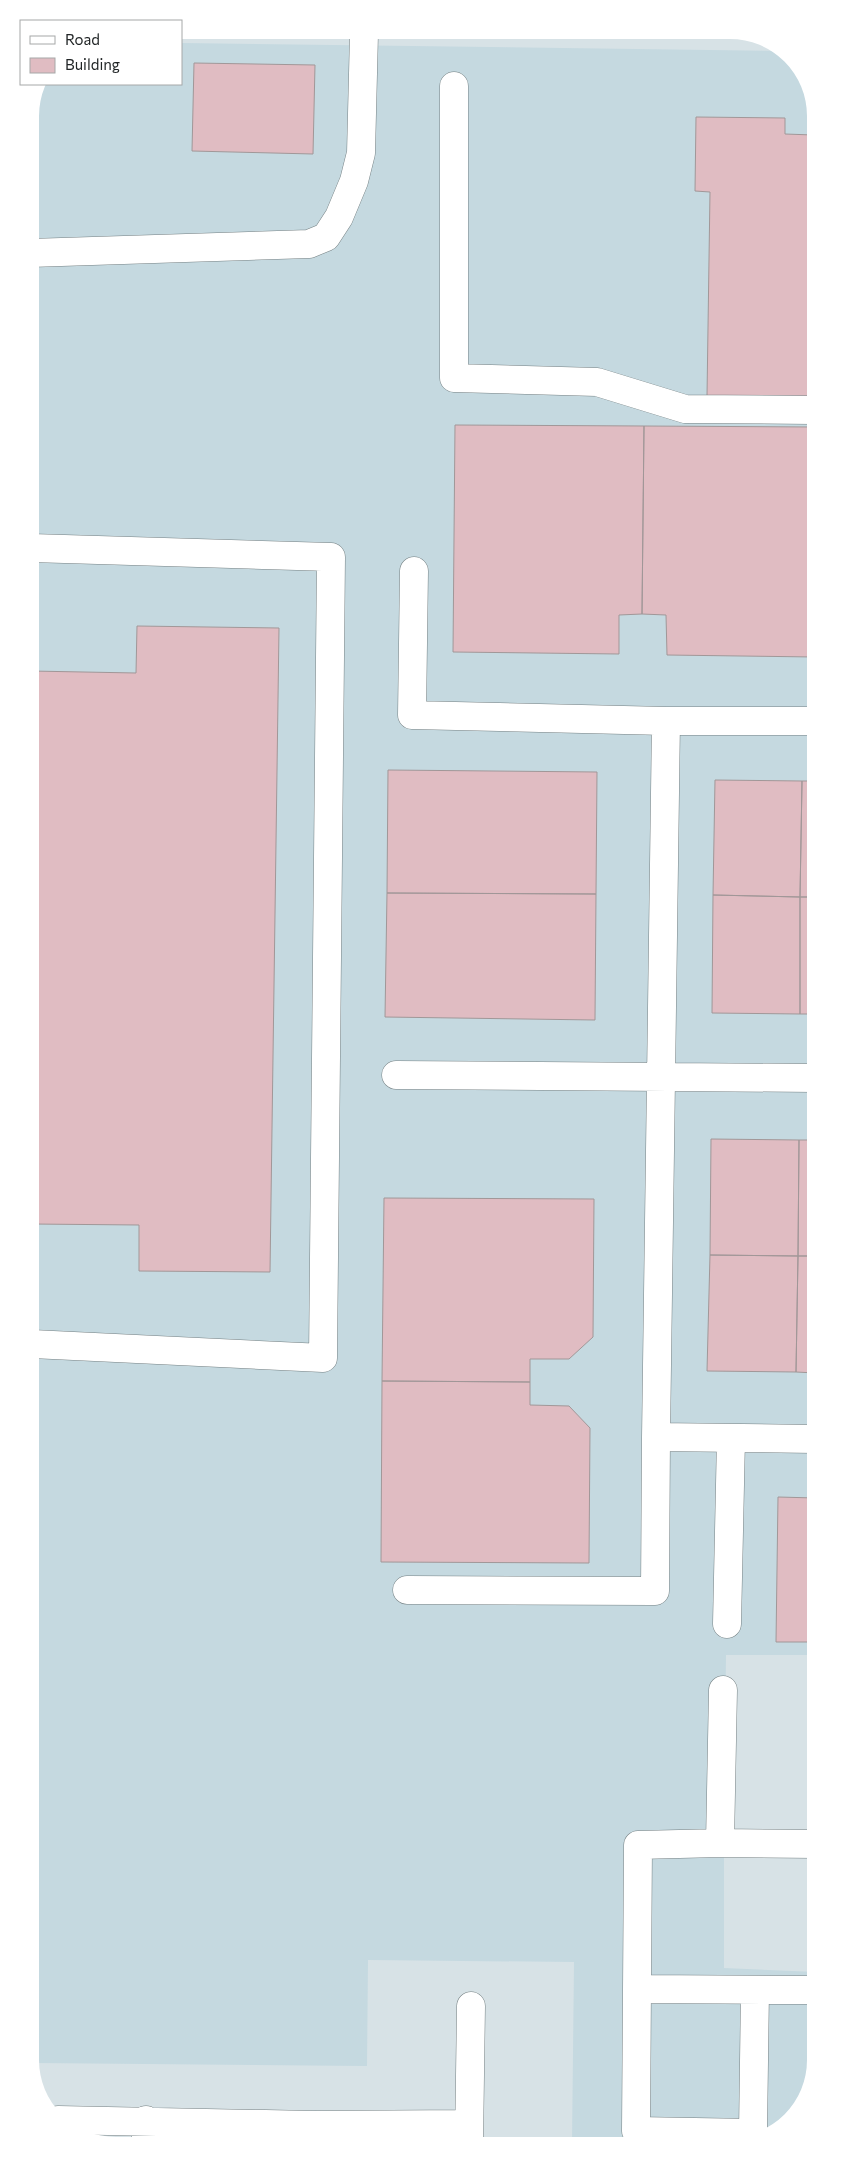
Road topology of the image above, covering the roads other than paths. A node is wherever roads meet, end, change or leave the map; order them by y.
1 (364, 39) edge
2 (454, 86) dead end
3 (39, 253) edge
4 (807, 410) edge
5 (39, 548) edge
6 (414, 571) dead end
7 (666, 721) junction
8 (807, 721) edge
9 (396, 1075) dead end
10 (662, 1077) junction
11 (807, 1078) edge
12 (39, 1344) edge
13 (656, 1437) junction
14 (731, 1438) junction
15 (807, 1439) edge
16 (407, 1590) dead end
17 (727, 1624) dead end
18 (723, 1690) dead end
19 (720, 1843) junction
20 (807, 1844) edge
21 (637, 1989) junction
22 (755, 1990) junction
23 (807, 1990) edge
24 (471, 2006) dead end
25 (70, 2122) edge
26 (146, 2133) edge
27 (469, 2134) edge
28 (312, 2135) edge

1 - 3 lane
2 - 4 lane
5 - 12 lane
6 - 7 lane
7 - 8 lane
7 - 10 lane
9 - 10 lane
10 - 11 lane
10 - 13 lane
13 - 14 lane
13 - 16 lane
14 - 15 lane
14 - 17 lane
18 - 19 lane
19 - 20 lane
19 - 21 lane
21 - 22 lane
21 - 22 lane
22 - 23 lane
24 - 27 lane
25 - 26 lane
26 - 28 lane
27 - 28 lane

